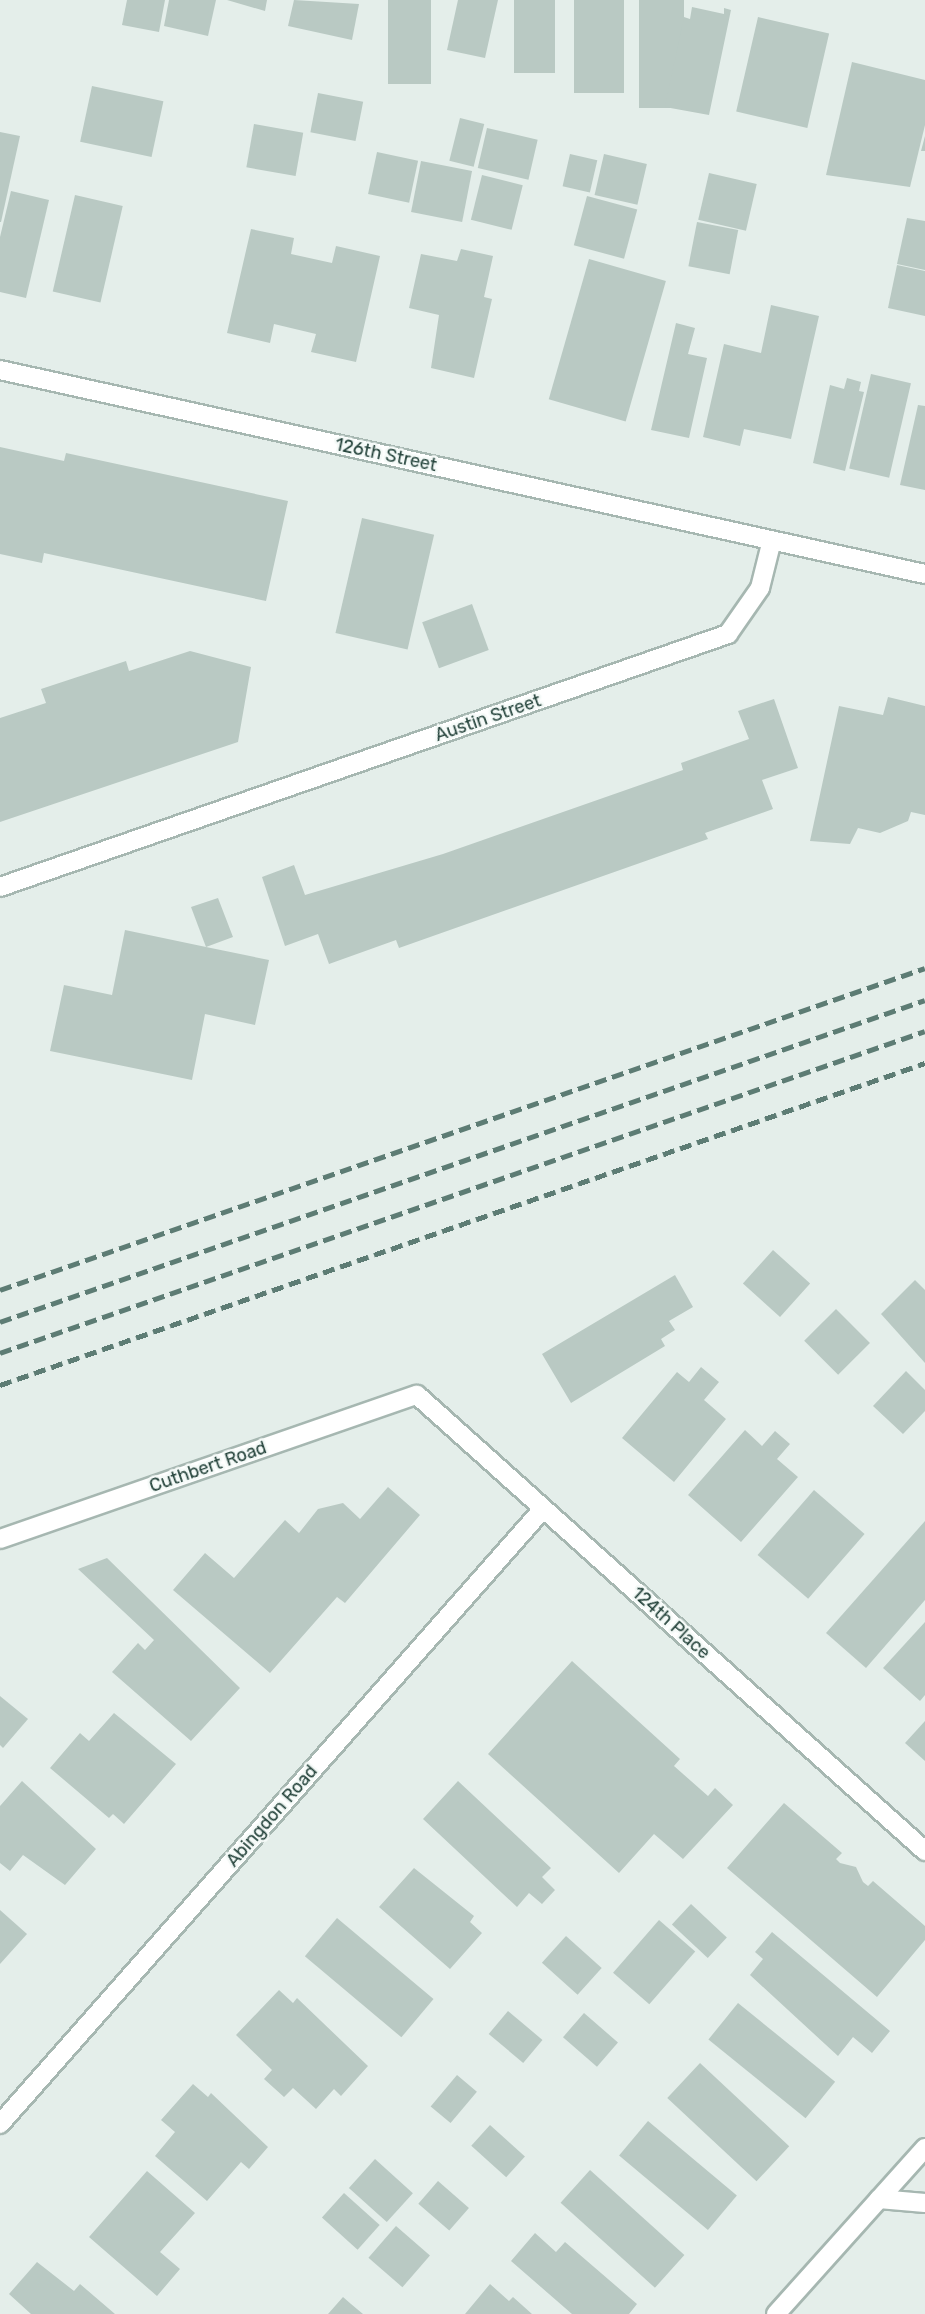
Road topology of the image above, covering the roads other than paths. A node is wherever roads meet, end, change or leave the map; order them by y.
1 (0, 370) edge
2 (772, 540) junction
3 (925, 574) edge
4 (0, 887) edge
5 (417, 1395) joint
6 (543, 1509) junction
7 (0, 1539) edge
8 (925, 1851) edge
9 (0, 2124) edge
10 (925, 2148) edge
11 (879, 2199) junction
12 (925, 2203) edge
13 (776, 2314) edge

1 - 2 street, 126th Street
2 - 3 street
2 - 4 street, Austin Street
5 - 6 street, 124th Place
5 - 7 street, Cuthbert Road
6 - 8 street, 124th Place
6 - 9 street, Abingdon Road
10 - 11 street
11 - 12 street
11 - 13 street

